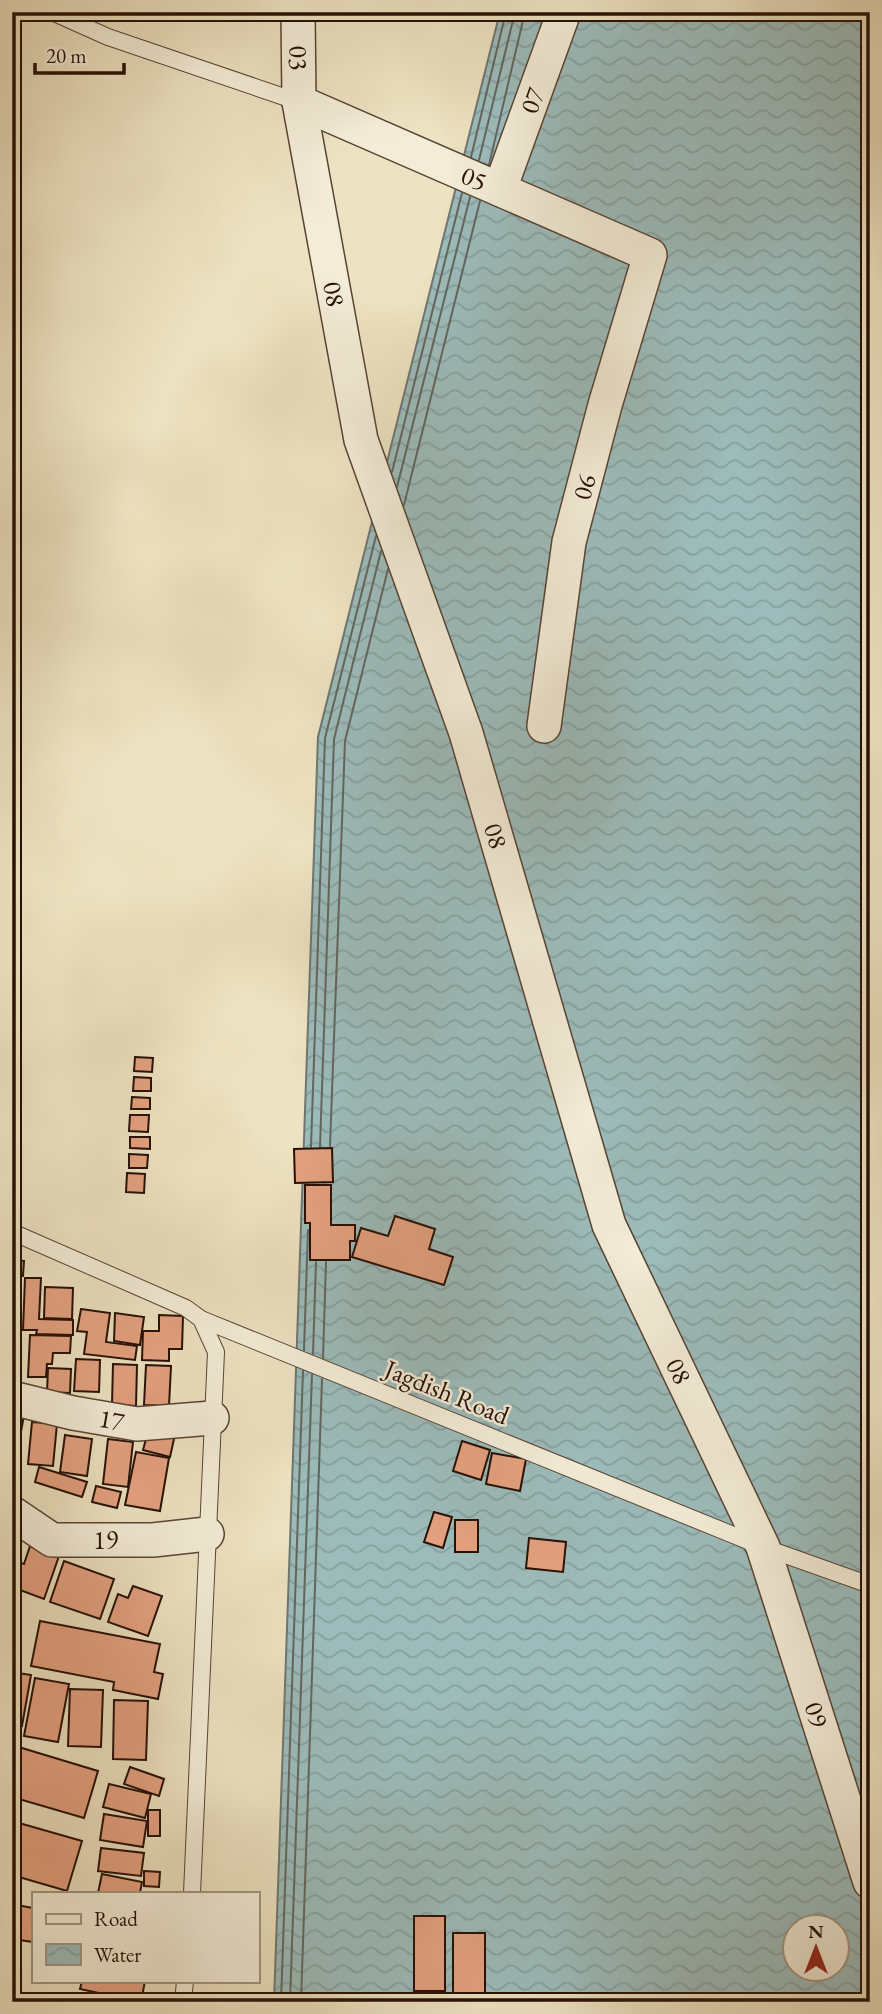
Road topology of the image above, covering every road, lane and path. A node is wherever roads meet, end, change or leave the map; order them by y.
1 (52, 12) edge
2 (298, 12) edge
3 (564, 12) edge
4 (299, 102) junction
5 (500, 189) junction
6 (650, 255) joint
7 (544, 726) dead end
8 (12, 1232) edge
9 (201, 1319) junction
10 (12, 1398) edge
11 (212, 1418) junction
12 (12, 1513) edge
13 (207, 1534) junction
14 (764, 1547) junction
15 (870, 1585) edge
16 (870, 1882) edge
17 (192, 1892) edge
18 (185, 1982) edge
19 (183, 2002) edge

1 - 4 lane
2 - 4 street, 03
3 - 5 street, 07
4 - 5 street, 05
4 - 14 street, 08
5 - 6 street, 05
6 - 7 street, 06
8 - 9 lane, Jagdish Road
9 - 11 lane
9 - 14 lane, Jagdish Road
10 - 11 street, 17
11 - 13 lane
12 - 13 street, 19
13 - 17 lane
14 - 15 lane, Jagdish Road
14 - 16 street, 09
18 - 19 lane

